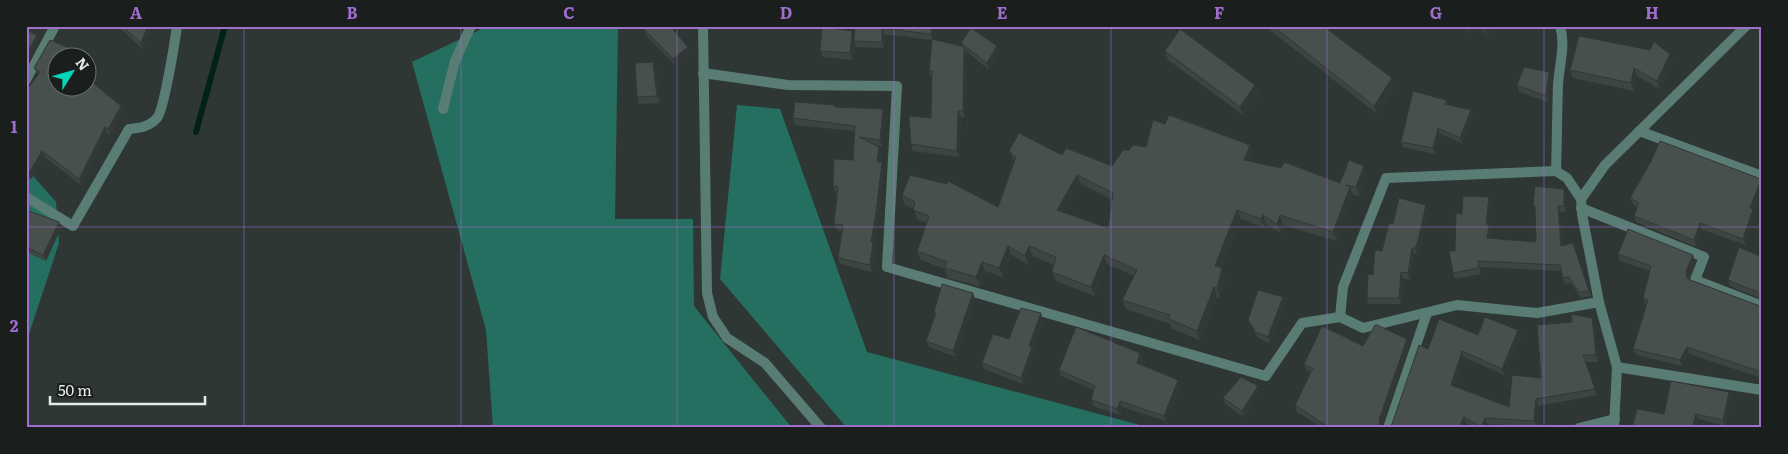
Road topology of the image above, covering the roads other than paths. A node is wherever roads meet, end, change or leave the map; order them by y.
1 (55, 26) edge
2 (177, 26) edge
3 (471, 26) edge
4 (703, 26) edge
5 (1560, 26) edge
6 (1746, 26) edge
7 (703, 73) junction
8 (26, 80) edge
9 (443, 108) dead end
10 (1638, 130) junction
11 (1556, 171) junction
12 (1762, 176) edge
13 (26, 197) edge
14 (1581, 203) junction
15 (1599, 302) junction
16 (1762, 306) edge
17 (1427, 312) junction
18 (1340, 317) junction
19 (1617, 367) junction
20 (1762, 390) edge
21 (1614, 423) edge
22 (821, 428) edge
23 (1388, 428) edge
24 (1579, 428) edge

1 - 8 street
2 - 13 street
3 - 9 street
4 - 7 street
5 - 11 street
6 - 10 street
7 - 18 street
7 - 22 street
10 - 12 street
10 - 14 street
11 - 14 street
11 - 18 street
14 - 15 street
14 - 16 street
15 - 17 street
15 - 19 street
17 - 18 street
17 - 23 street
19 - 20 street
19 - 21 street
21 - 24 street

